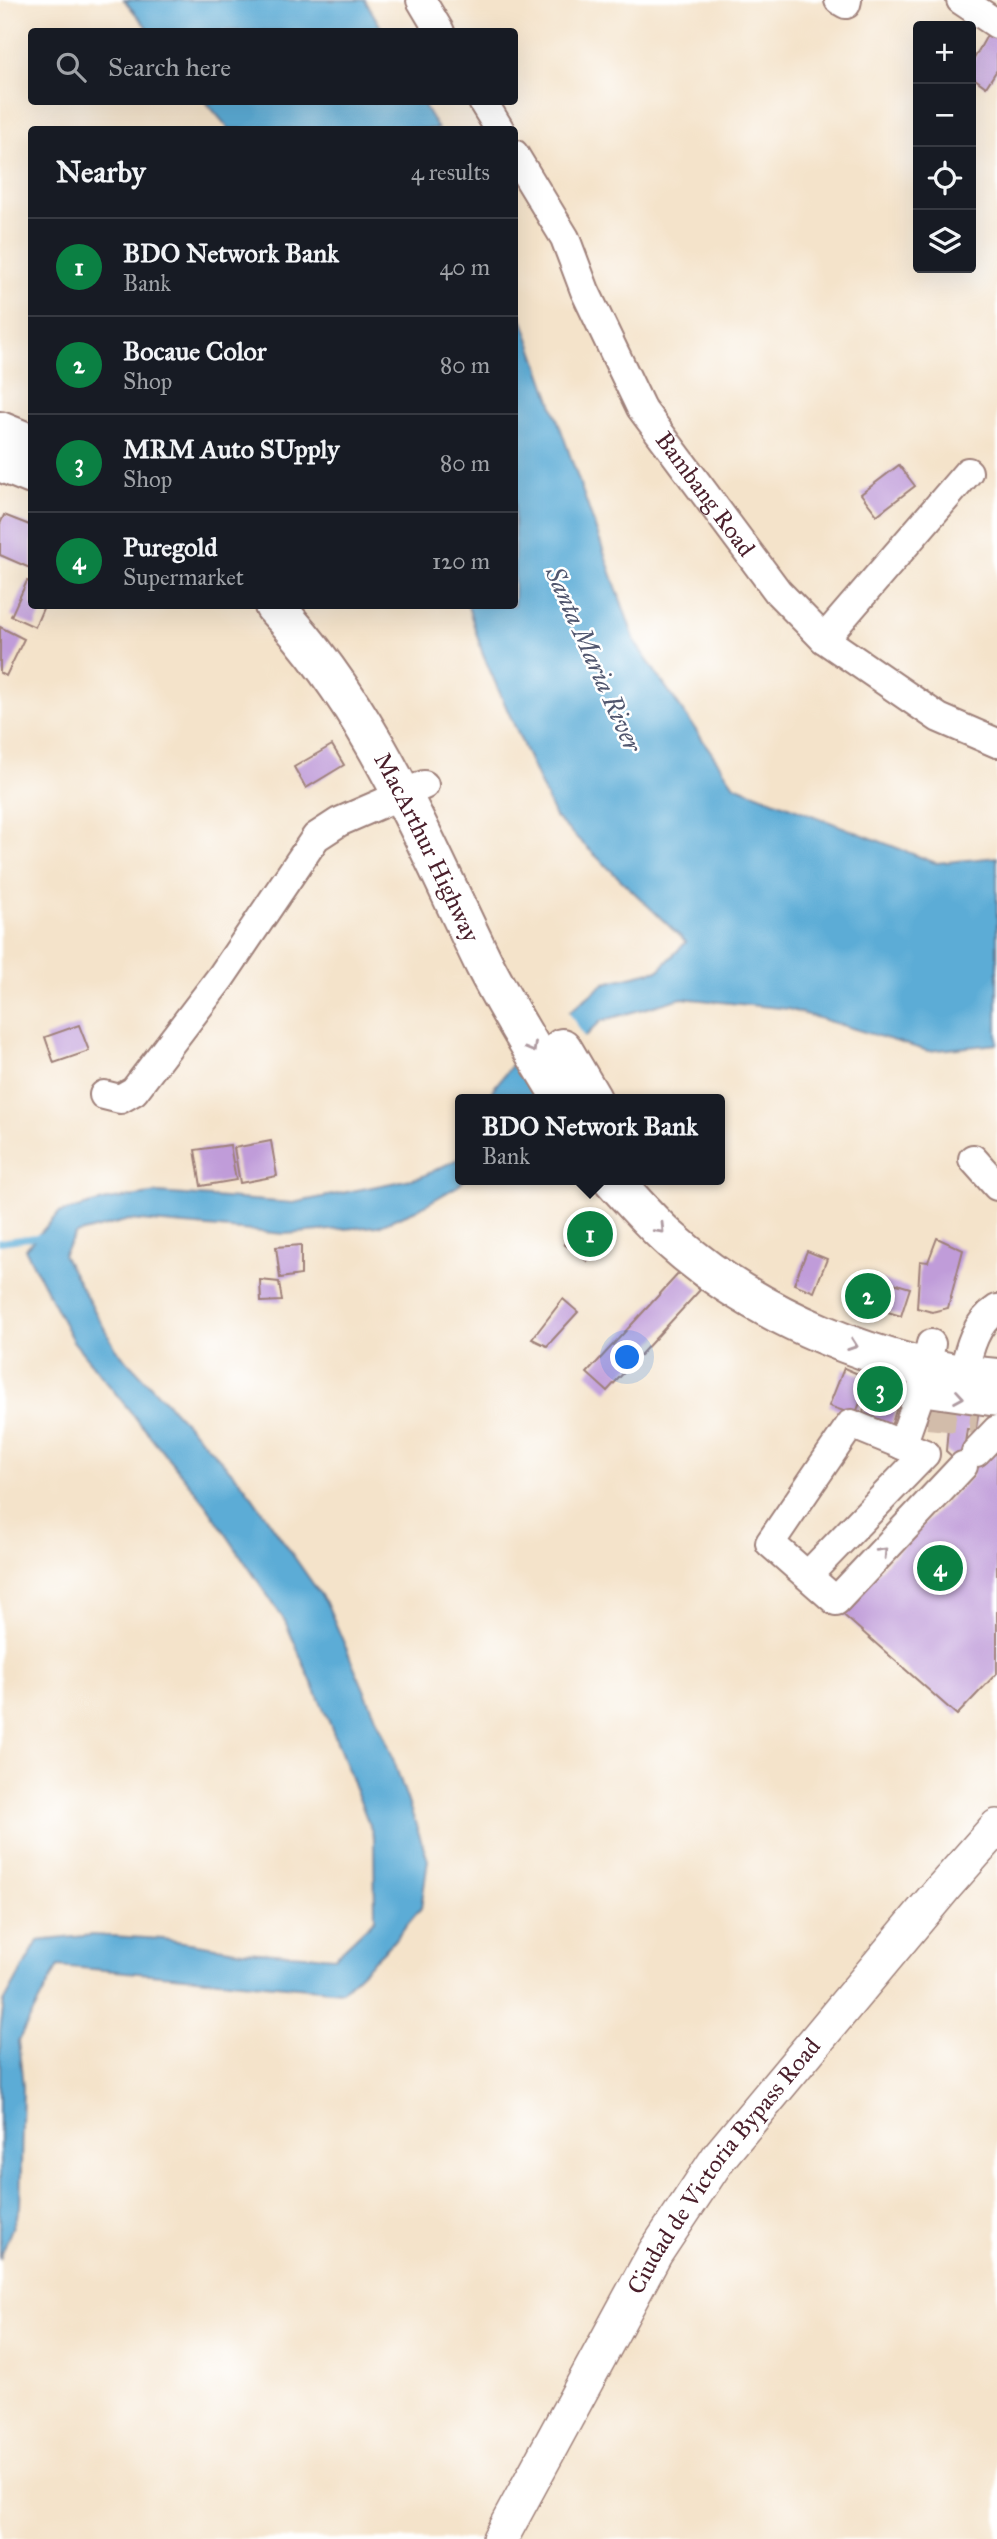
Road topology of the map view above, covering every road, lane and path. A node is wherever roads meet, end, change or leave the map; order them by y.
1 (422, 0) edge
2 (839, 0) edge
3 (847, 0) edge
4 (961, 0) edge
5 (997, 24) edge
6 (438, 28) edge
7 (485, 105) edge
8 (498, 126) edge
9 (518, 161) edge
10 (0, 431) edge
11 (28, 442) edge
12 (0, 462) edge
13 (968, 472) dead end
14 (28, 473) edge
15 (277, 609) edge
16 (312, 609) edge
17 (824, 639) junction
18 (997, 743) edge
19 (413, 790) junction
20 (514, 991) junction
21 (560, 1094) edge
22 (588, 1094) edge
23 (104, 1096) dead end
24 (973, 1159) dead end
25 (618, 1185) edge
26 (653, 1185) edge
27 (997, 1186) edge
28 (997, 1309) edge
29 (981, 1364) edge
30 (924, 1386) junction
31 (992, 1419) edge
32 (902, 1445) junction
33 (808, 1575) junction
34 (997, 1827) edge
35 (500, 2539) edge

1 - 6 street
2 - 3 street
4 - 5 street
7 - 8 street
9 - 17 street, Bambang Road
10 - 11 highway
12 - 14 highway
13 - 17 street
15 - 19 highway, MacArthur Highway
16 - 19 highway, MacArthur Highway
17 - 18 street, Bambang Road
19 - 20 highway, MacArthur Highway
19 - 23 street
20 -> 21 highway, MacArthur Highway
20 - 22 highway, MacArthur Highway
24 - 27 street
25 -> 30 highway
26 - 30 highway
28 - 29 street
29 - 30 highway
30 -> 31 street
30 - 32 street
33 -> 31 street
32 - 33 street
32 - 33 street
34 - 35 main road, Ciudad de Victoria Bypass Road

